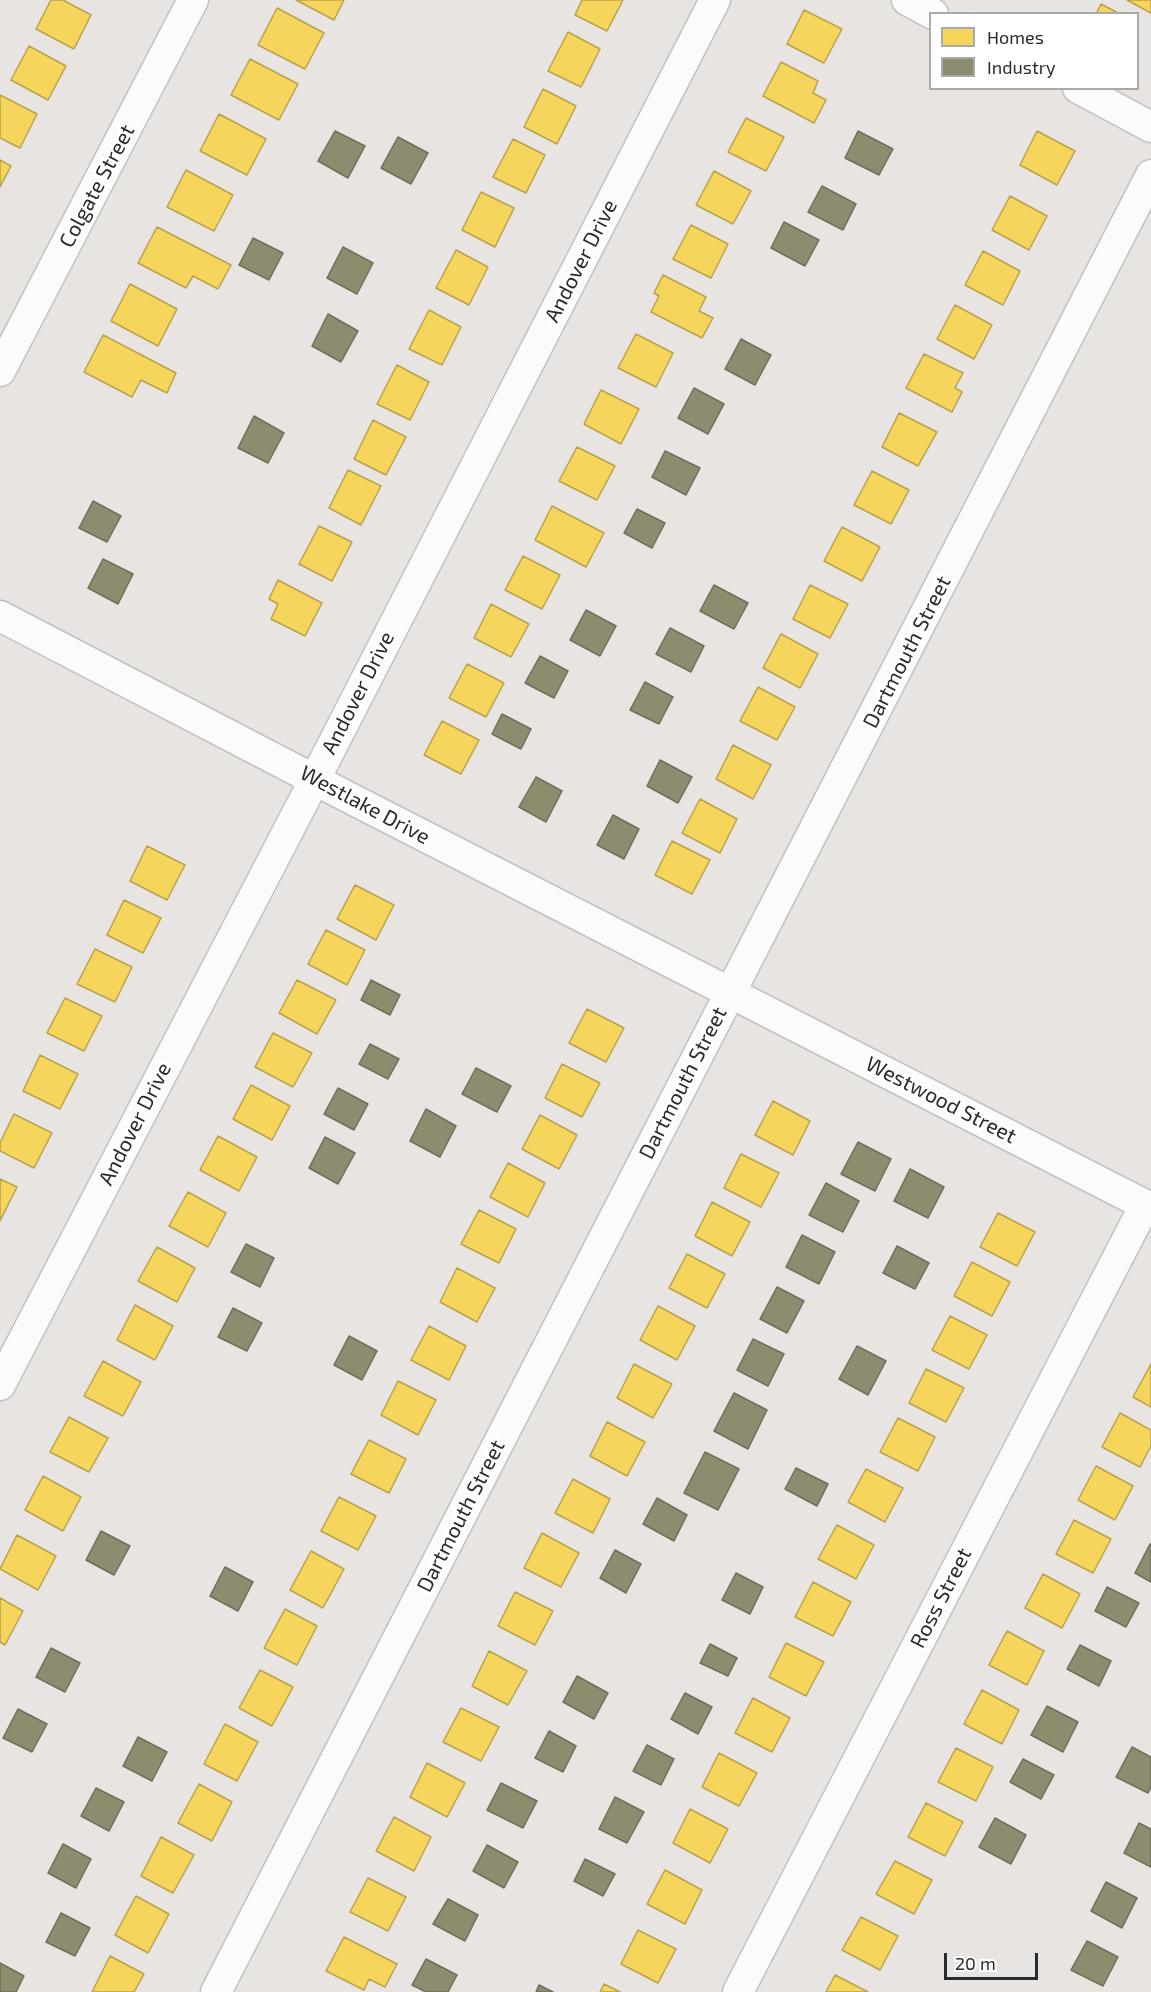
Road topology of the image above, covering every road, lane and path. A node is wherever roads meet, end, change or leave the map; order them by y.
1 (194, 0) edge
2 (715, 0) edge
3 (907, 0) edge
4 (929, 12) edge
5 (1082, 90) edge
6 (1151, 127) edge
7 (1151, 175) edge
8 (0, 371) edge
9 (0, 616) edge
10 (315, 778) junction
11 (730, 992) junction
12 (1148, 1206) edge
13 (0, 1385) edge
14 (216, 1992) edge
15 (738, 1992) edge

1 - 8 street, Colgate Street
2 - 10 street, Andover Drive
3 - 4 street
5 - 6 street
7 - 11 street, Dartmouth Street
9 - 10 street, Westlake Drive
10 - 11 street, Westlake Drive
10 - 13 street, Andover Drive
11 - 12 street, Westwood Street
11 - 14 street, Dartmouth Street
12 - 15 street, Ross Street

